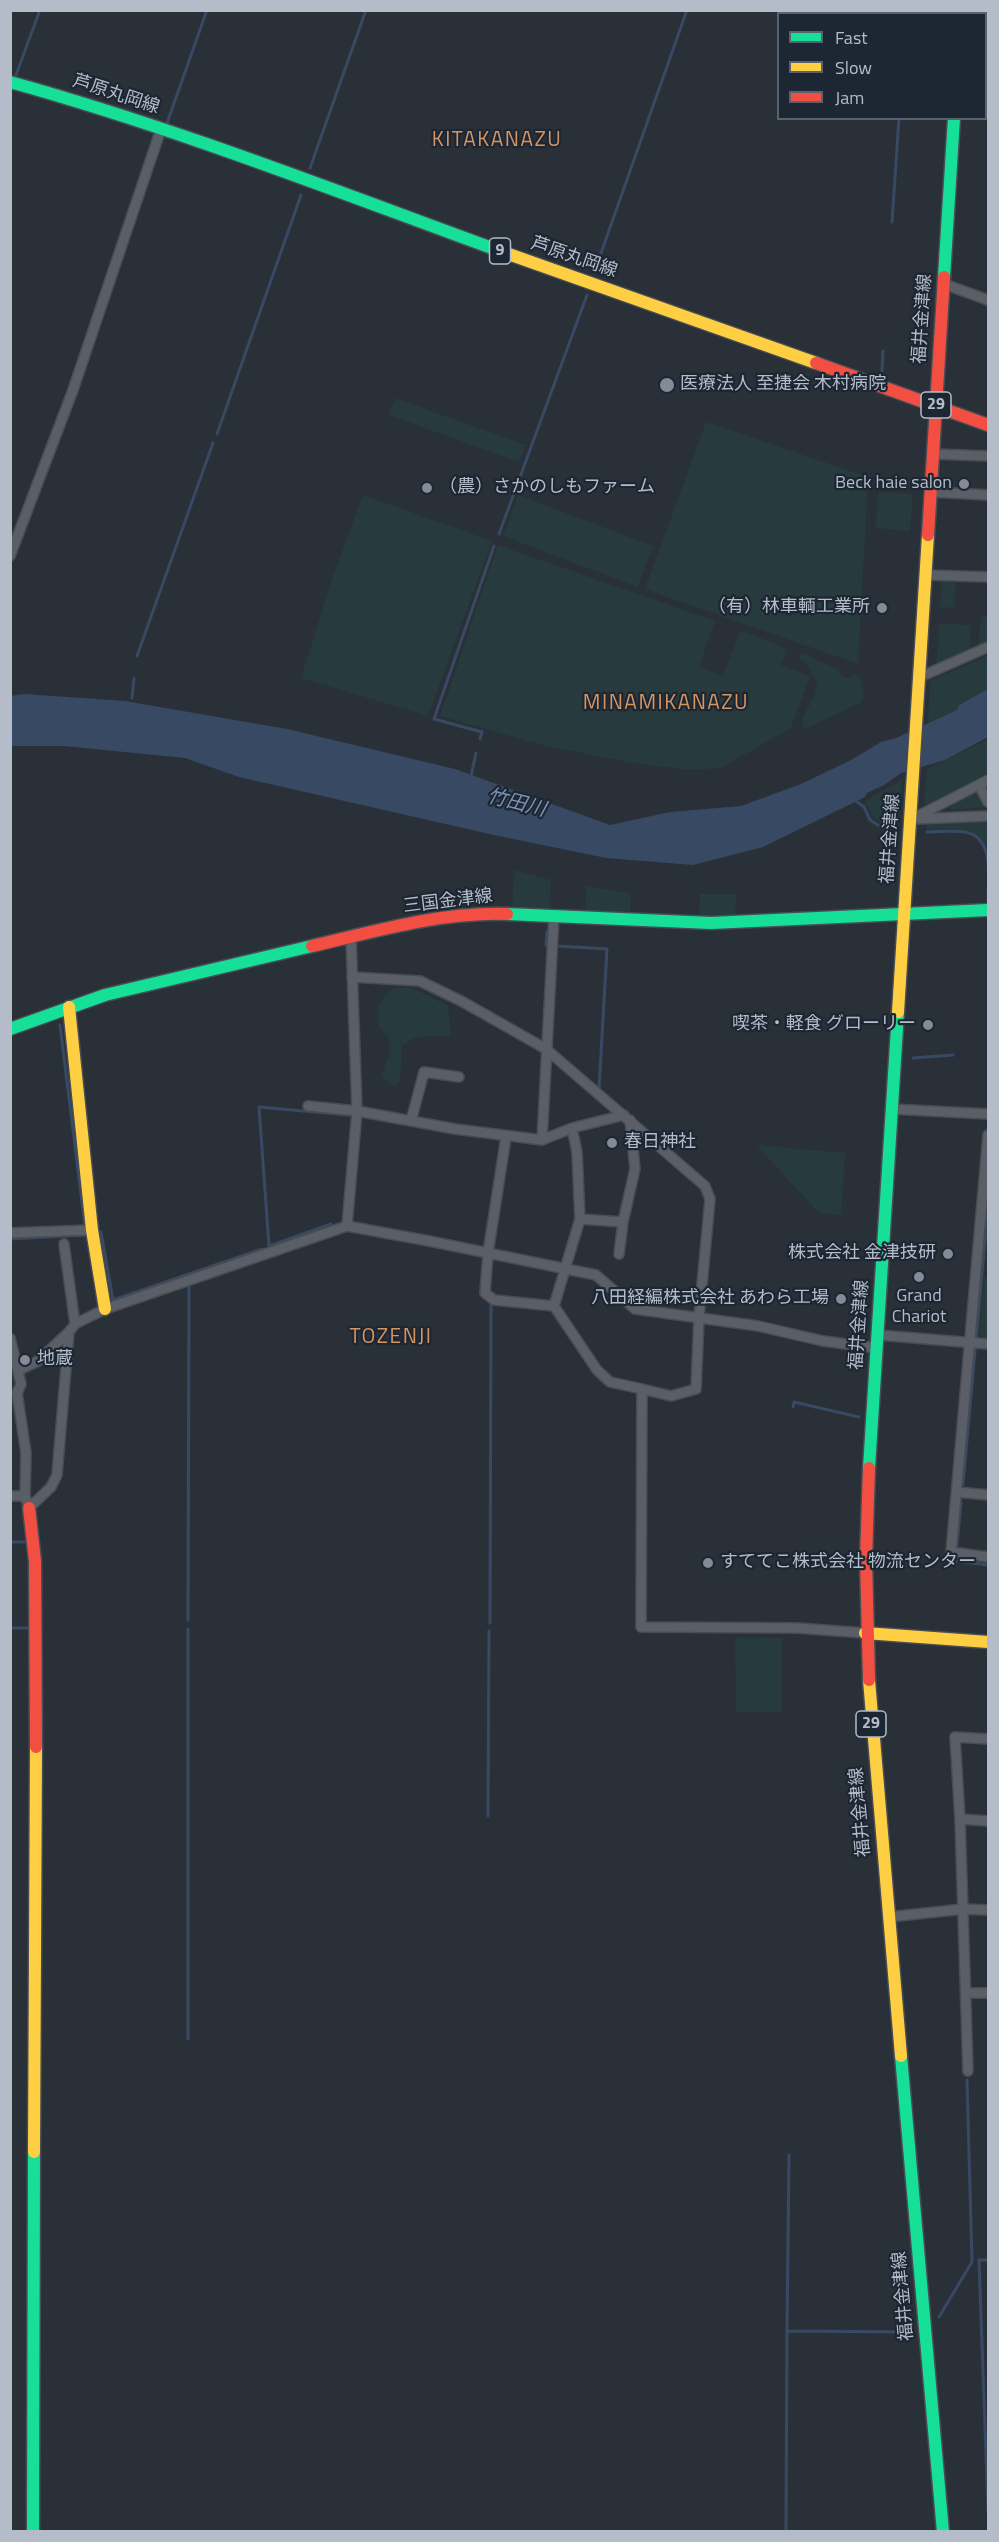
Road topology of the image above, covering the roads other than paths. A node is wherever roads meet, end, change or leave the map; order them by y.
1 (10, 82) edge
2 (954, 120) edge
3 (161, 129) junction
4 (944, 284) junction
5 (988, 300) edge
6 (936, 406) junction
7 (988, 425) edge
8 (933, 454) junction
9 (988, 456) edge
10 (932, 492) junction
11 (988, 495) edge
12 (10, 556) edge
13 (927, 575) junction
14 (988, 577) edge
15 (988, 647) edge
16 (920, 677) junction
17 (984, 782) edge
18 (988, 802) edge
19 (988, 816) edge
20 (910, 817) junction
21 (988, 910) edge
22 (903, 915) junction
23 (554, 916) junction
24 (351, 937) junction
25 (352, 977) junction
26 (69, 1007) junction
27 (10, 1029) edge
28 (546, 1049) junction
29 (459, 1077) dead end
30 (308, 1106) dead end
31 (891, 1109) junction
32 (357, 1111) junction
33 (988, 1114) edge
34 (627, 1117) junction
35 (411, 1121) junction
36 (572, 1128) junction
37 (988, 1135) edge
38 (506, 1137) junction
39 (542, 1140) junction
40 (985, 1217) edge
41 (580, 1218) junction
42 (623, 1222) junction
43 (347, 1226) junction
44 (93, 1230) junction
45 (10, 1233) edge
46 (64, 1244) dead end
47 (488, 1253) junction
48 (619, 1254) dead end
49 (564, 1268) junction
50 (554, 1306) junction
51 (105, 1309) junction
52 (699, 1317) junction
53 (75, 1324) junction
54 (69, 1332) junction
55 (10, 1338) edge
56 (877, 1341) junction
57 (969, 1343) junction
58 (988, 1344) edge
59 (19, 1370) junction
60 (642, 1389) junction
61 (14, 1394) edge
62 (957, 1492) junction
63 (988, 1495) edge
64 (10, 1496) edge
65 (27, 1502) junction
66 (988, 1557) edge
67 (865, 1633) junction
68 (988, 1642) edge
69 (988, 1739) edge
70 (960, 1819) junction
71 (988, 1821) edge
72 (963, 1909) junction
73 (988, 1910) edge
74 (889, 1917) junction
75 (966, 1993) junction
76 (988, 1993) edge
77 (968, 2071) dead end
78 (33, 2532) edge
79 (943, 2532) edge

1 - 3 main road, 芦原丸岡線 / 9
2 - 4 main road, 福井金津線 / 29
3 - 6 main road, 芦原丸岡線 / 9
3 - 12 street
4 - 5 street
4 - 6 main road, 福井金津線 / 29
6 - 7 main road, 芦原丸岡線 / 9
6 - 8 main road, 福井金津線 / 29
8 - 9 street
8 - 10 main road, 福井金津線 / 29
10 - 11 street
10 - 13 main road, 福井金津線 / 29
13 - 14 street
13 - 16 main road, 福井金津線 / 29
15 - 16 street
16 - 20 main road, 福井金津線 / 29
17 - 18 street
17 - 20 street
19 - 20 street
20 - 22 main road, 福井金津線 / 29
21 - 22 main road, 三国金津線
22 - 23 main road, 三国金津線
22 - 31 main road, 福井金津線 / 29
23 - 24 main road, 三国金津線
23 - 28 street
24 - 25 street
24 - 26 main road, 三国金津線
25 - 28 street
25 - 32 street
26 - 27 main road, 三国金津線
26 - 44 main road
28 - 34 street
28 - 39 street
29 - 35 street
30 - 32 street
31 - 33 street
31 - 56 main road, 福井金津線 / 29
32 - 35 street
32 - 43 street
34 - 36 street
34 - 42 street
34 - 52 street
35 - 38 street
36 - 39 street
36 - 41 street
37 - 40 street
38 - 39 street
38 - 47 street
40 - 57 street
41 - 42 street
41 - 49 street
42 - 48 street
43 - 47 street
43 - 51 street
44 - 45 street
44 - 51 main road
46 - 53 street
47 - 49 street
47 - 50 street
49 - 50 street
49 - 52 street
50 - 60 street
51 - 53 street
52 - 56 street
52 - 60 street
53 - 54 street
54 - 59 street
54 - 65 street
55 - 59 street
56 - 57 street
56 - 67 main road, 福井金津線 / 29
57 - 58 street
57 - 62 street
59 - 61 street
60 - 67 street
61 - 65 street
62 - 63 street
62 - 66 street
64 - 65 street
65 - 78 main road
67 - 68 main road
67 - 74 main road, 福井金津線 / 29
69 - 70 street
70 - 71 street
70 - 72 street
72 - 73 street
72 - 74 street
72 - 75 street
74 - 79 main road, 福井金津線 / 29
75 - 76 street
75 - 77 street

